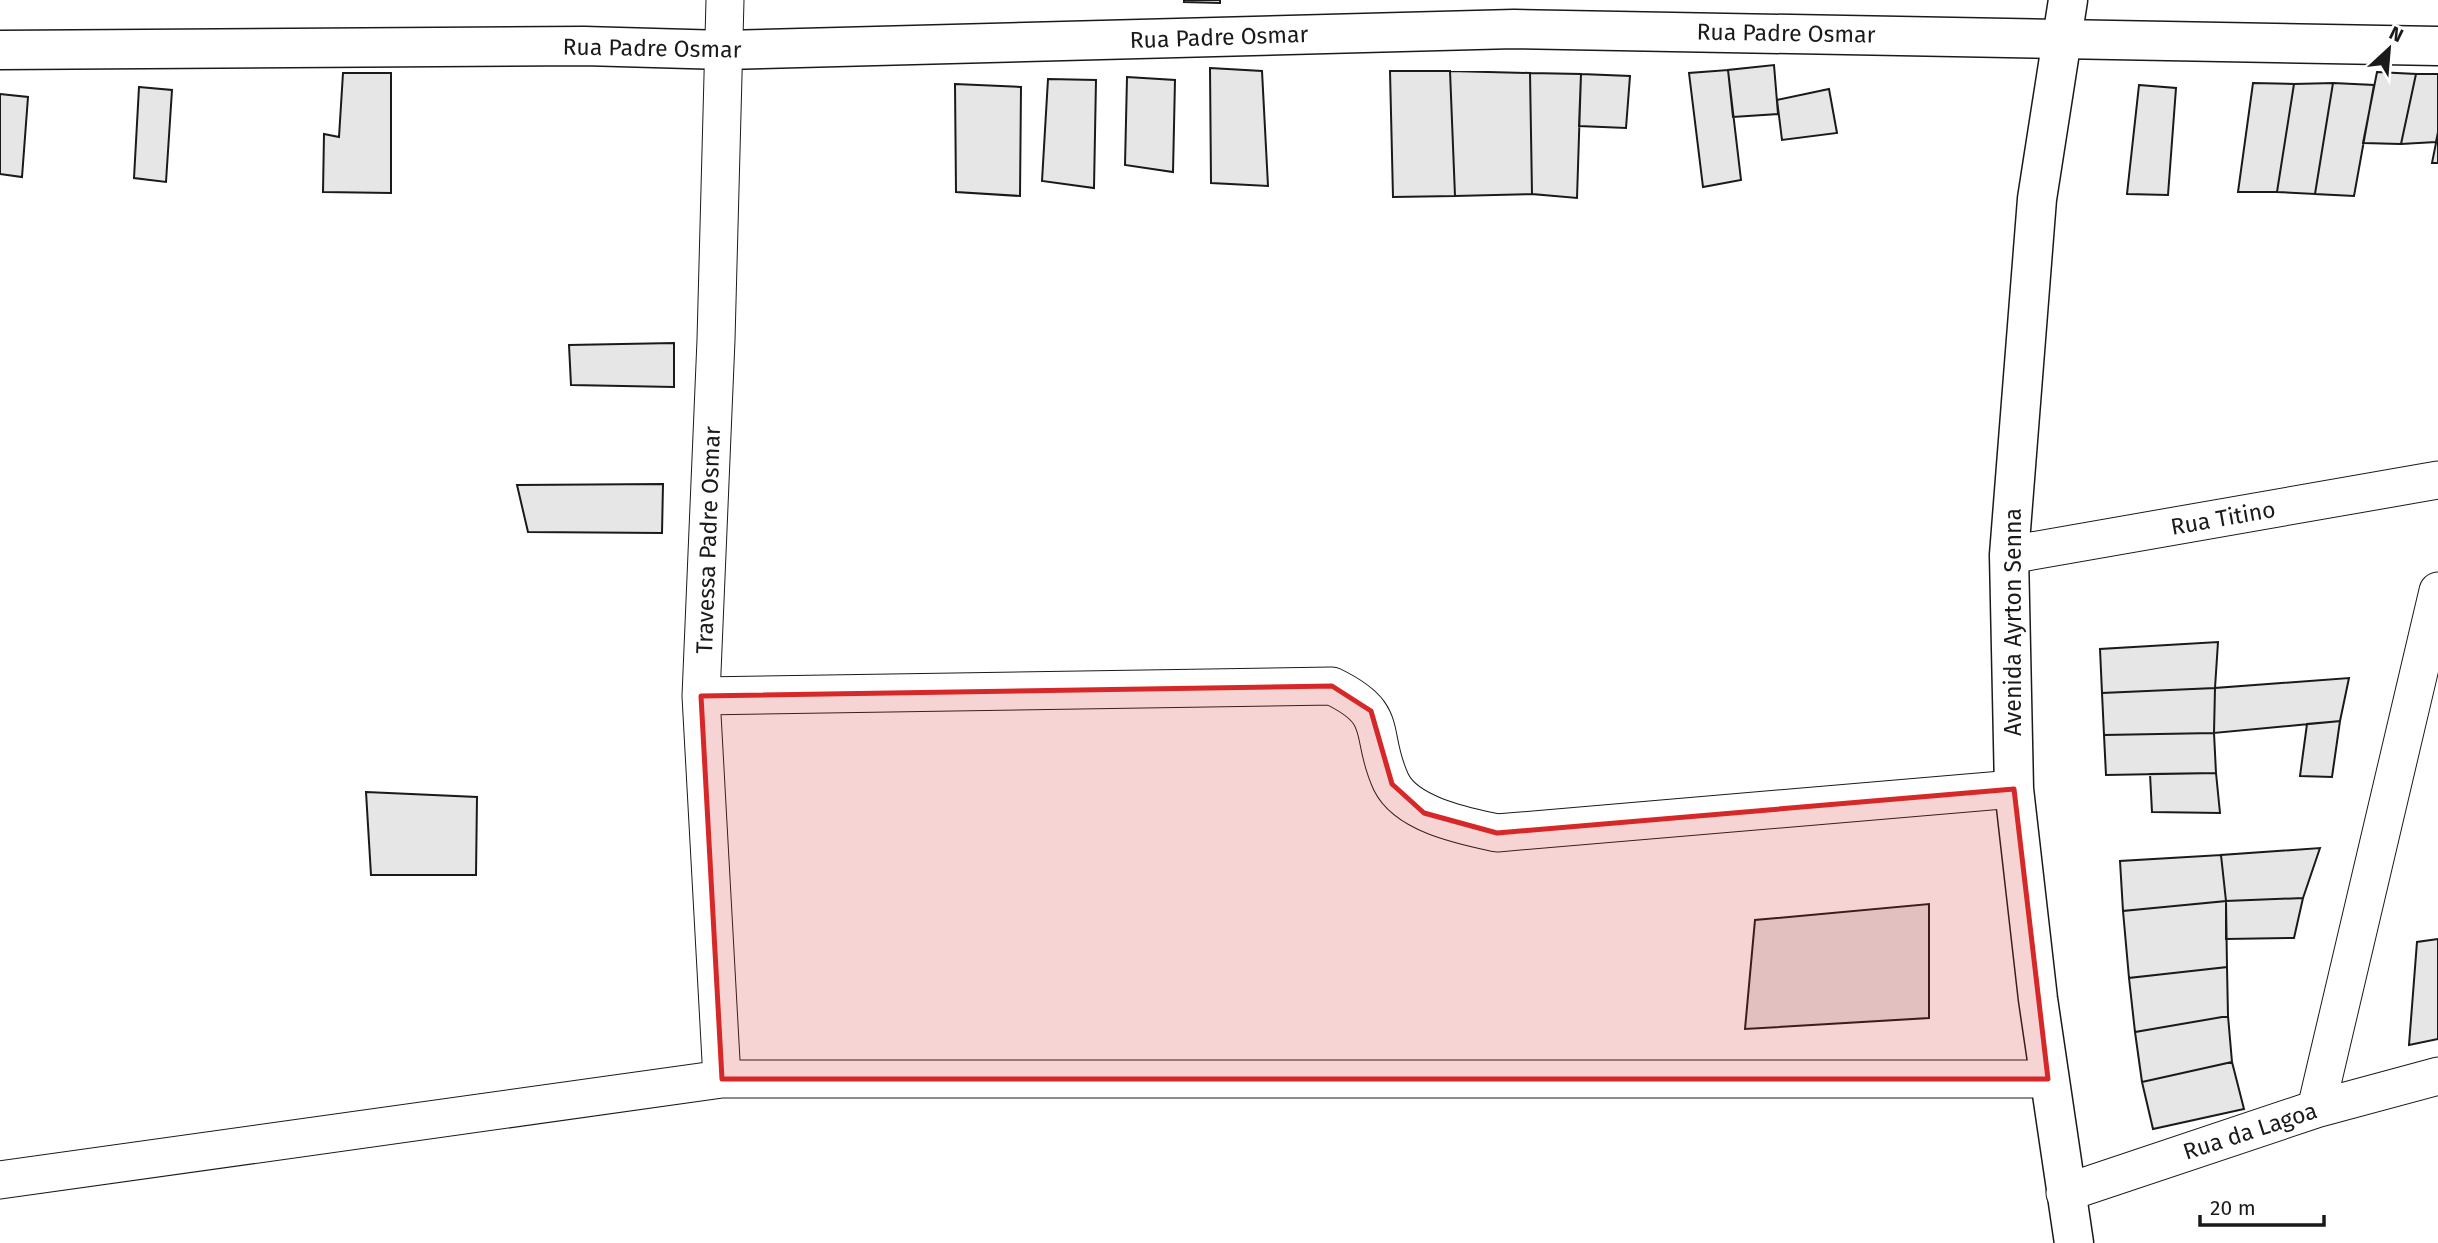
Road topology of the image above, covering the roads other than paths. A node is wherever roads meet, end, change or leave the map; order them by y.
1 (726, 0) edge
2 (2068, 0) edge
3 (2062, 37) junction
4 (2438, 46) edge
5 (0, 50) edge
6 (724, 50) junction
7 (2438, 480) edge
8 (2009, 555) junction
9 (2438, 591) edge
10 (701, 696) junction
11 (2425, 704) edge
12 (2014, 789) junction
13 (2438, 1076) edge
14 (722, 1079) junction
15 (2048, 1079) junction
16 (2316, 1109) junction
17 (0, 1180) edge
18 (2064, 1193) junction
19 (2074, 1243) edge

1 - 6 street, Travessa Padre Osmar
2 - 3 street, Avenida Ayrton Senna
3 - 4 street, Rua Padre Osmar
3 - 6 street, Rua Padre Osmar
3 - 8 street, Avenida Ayrton Senna
5 - 6 street, Rua Padre Osmar
6 - 10 street, Travessa Padre Osmar
7 - 8 street, Rua Titino
8 - 12 street, Avenida Ayrton Senna
9 - 11 street
10 - 12 street
10 - 14 street, Travessa Padre Osmar
11 - 16 street
12 - 15 street, Avenida Ayrton Senna
13 - 16 street, Rua da Lagoa
14 - 15 street
14 - 17 street
15 - 18 street, Avenida Ayrton Senna
16 - 18 street, Rua da Lagoa
18 - 19 street, Avenida Ayrton Senna

